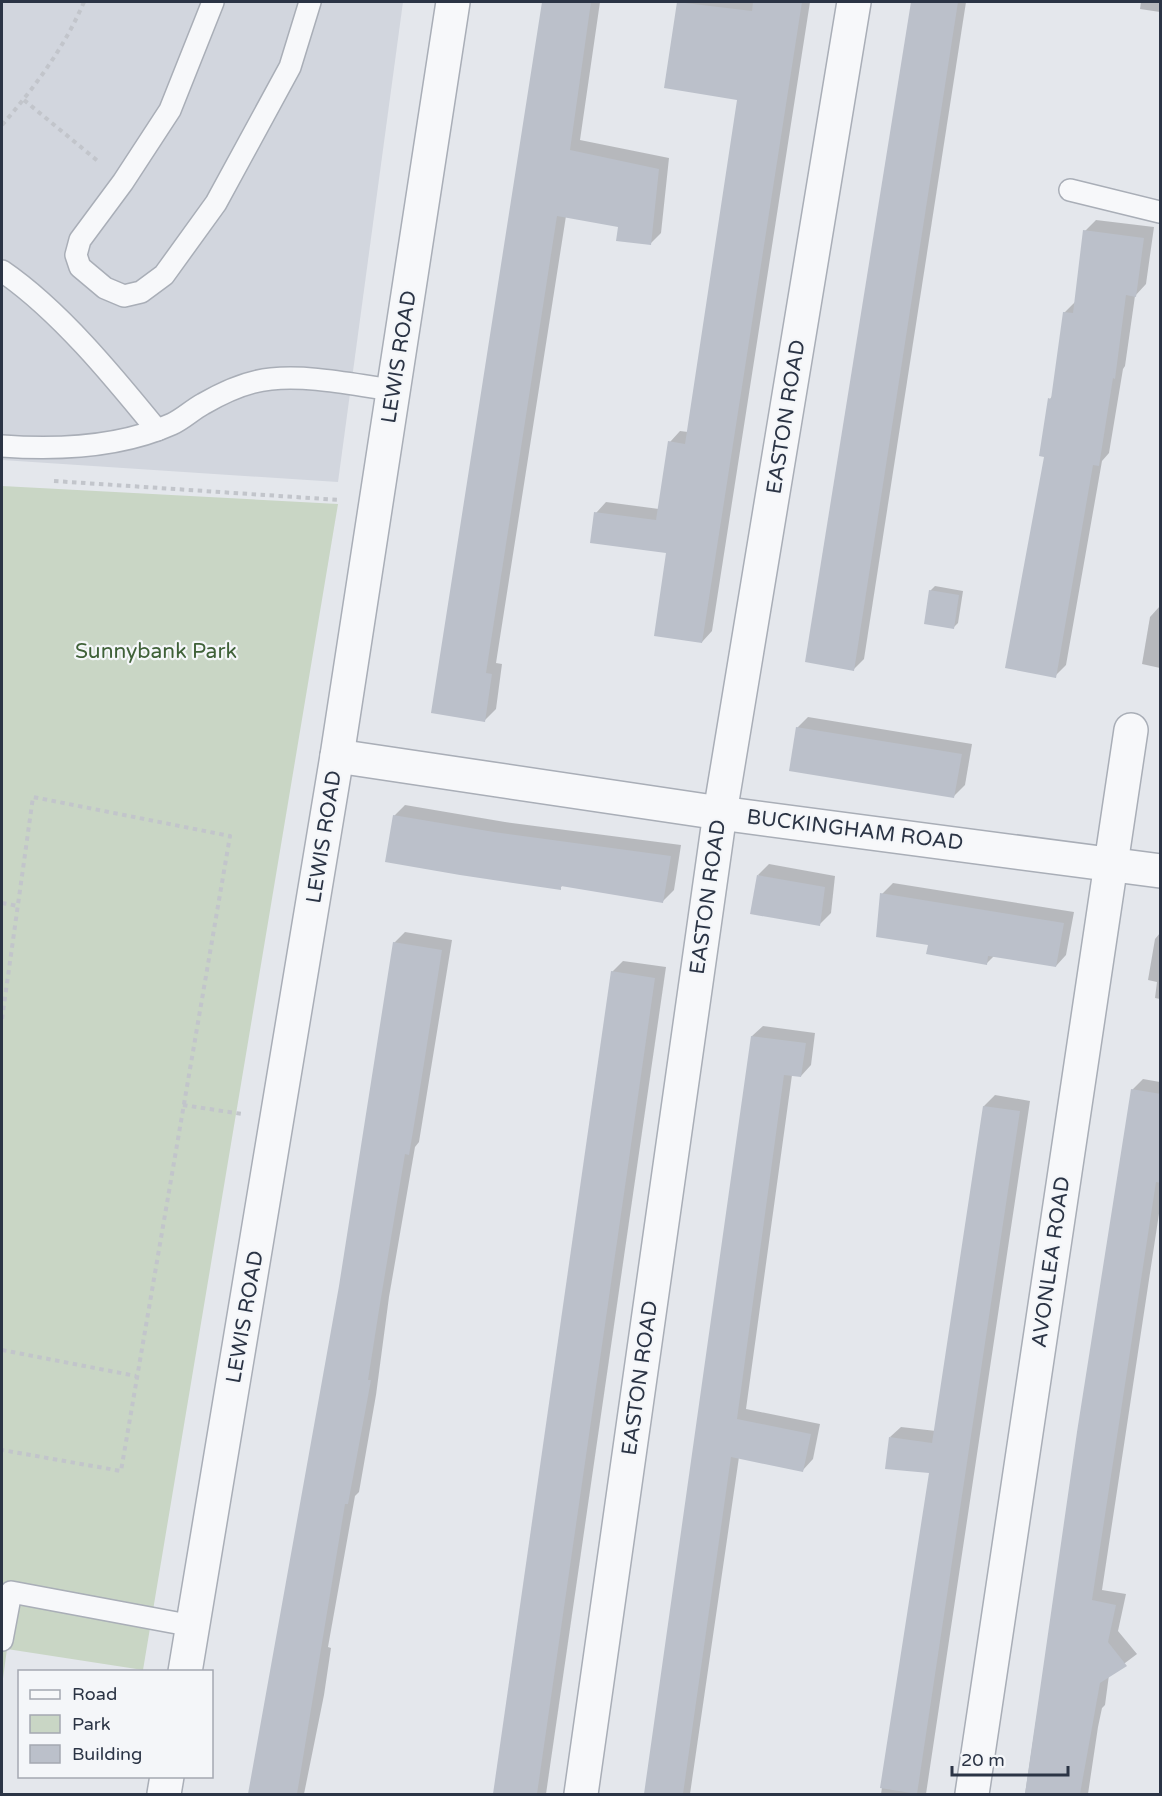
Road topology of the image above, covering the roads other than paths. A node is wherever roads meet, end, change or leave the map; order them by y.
1 (213, 2) edge
2 (310, 2) edge
3 (453, 2) edge
4 (854, 2) edge
5 (1070, 190) dead end
6 (1161, 213) edge
7 (2, 272) edge
8 (394, 390) junction
9 (157, 430) junction
10 (3, 445) edge
11 (1131, 730) dead end
12 (337, 756) junction
13 (720, 813) junction
14 (1110, 863) junction
15 (1161, 871) edge
16 (193, 1626) junction
17 (2, 1640) edge
18 (185, 1670) edge
19 (167, 1778) edge
20 (164, 1794) edge
21 (581, 1794) edge
22 (972, 1794) edge

1 - 2 lane
3 - 8 street, LEWIS ROAD
4 - 13 street, EASTON ROAD
5 - 6 lane
7 - 9 lane
8 - 9 lane
8 - 12 street, LEWIS ROAD
9 - 10 lane
11 - 14 street, AVONLEA ROAD
12 - 13 street, BUCKINGHAM ROAD
12 - 16 street, LEWIS ROAD
13 - 14 street, BUCKINGHAM ROAD
13 - 21 street, EASTON ROAD
14 - 15 street, BUCKINGHAM ROAD
14 - 22 street, AVONLEA ROAD
16 - 17 lane
16 - 18 street, LEWIS ROAD
19 - 20 street

